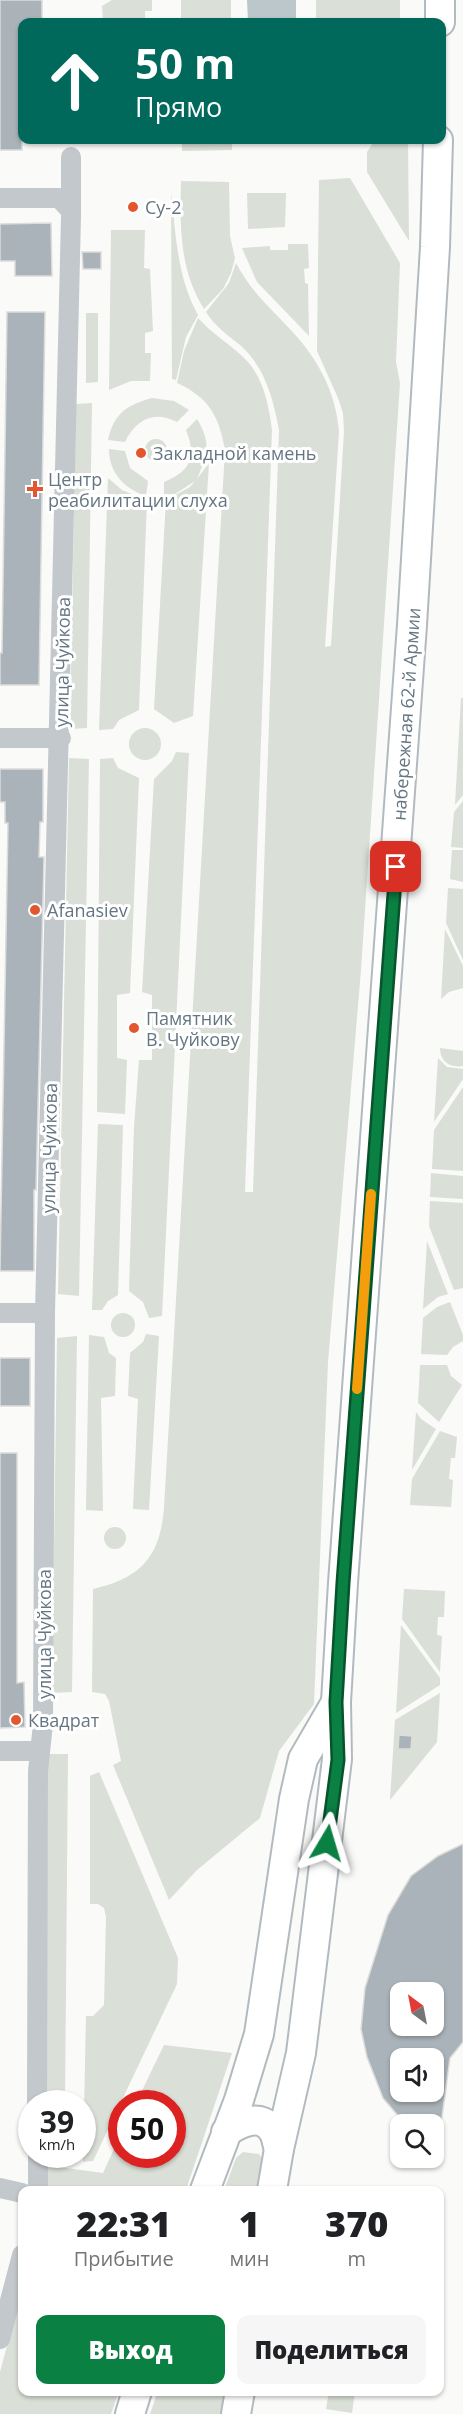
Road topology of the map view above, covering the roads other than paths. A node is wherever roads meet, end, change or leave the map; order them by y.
1 (440, 0) edge
2 (440, 18) edge
3 (438, 144) edge
4 (71, 157) dead end
5 (0, 198) edge
6 (65, 204) junction
7 (0, 738) edge
8 (60, 738) junction
9 (0, 1313) edge
10 (45, 1313) junction
11 (336, 1702) junction
12 (0, 1751) edge
13 (40, 1751) junction
14 (294, 1798) junction
15 (332, 1799) junction
16 (268, 1972) junction
17 (310, 1974) junction
18 (284, 2007) junction
19 (260, 2034) junction
20 (300, 2053) junction
21 (38, 2090) edge
22 (226, 2132) junction
23 (279, 2149) junction
24 (38, 2168) edge
25 (38, 2186) edge
26 (206, 2186) edge
27 (273, 2186) edge
28 (0, 2188) edge
29 (18, 2192) edge
30 (18, 2270) edge
31 (0, 2339) edge
32 (135, 2396) edge
33 (239, 2396) edge
34 (130, 2414) edge
35 (236, 2414) edge

1 - 2 main road
3 - 11 main road, набережная 62-й Армии
4 - 6 street, улица Чуйкова
5 - 6 street
6 - 8 street, улица Чуйкова
7 - 8 street
8 - 10 street, улица Чуйкова
9 - 10 street
10 - 13 street, улица Чуйкова
11 - 14 main road, набережная 62-й Армии
11 - 15 main road
12 - 13 street
13 - 21 street, улица Чуйкова
14 - 15 main road
14 - 16 main road, набережная 62-й Армии
15 - 17 main road
16 - 18 main road
16 - 19 main road, набережная 62-й Армии
17 - 18 main road
17 - 20 main road
18 - 19 main road
18 - 20 main road
19 - 22 main road, набережная 62-й Армии
20 - 23 main road
22 - 23 main road
22 - 26 main road, набережная 62-й Армии
23 - 27 main road
24 - 25 street
28 - 29 street
30 - 31 street
32 - 34 main road
33 - 35 main road

